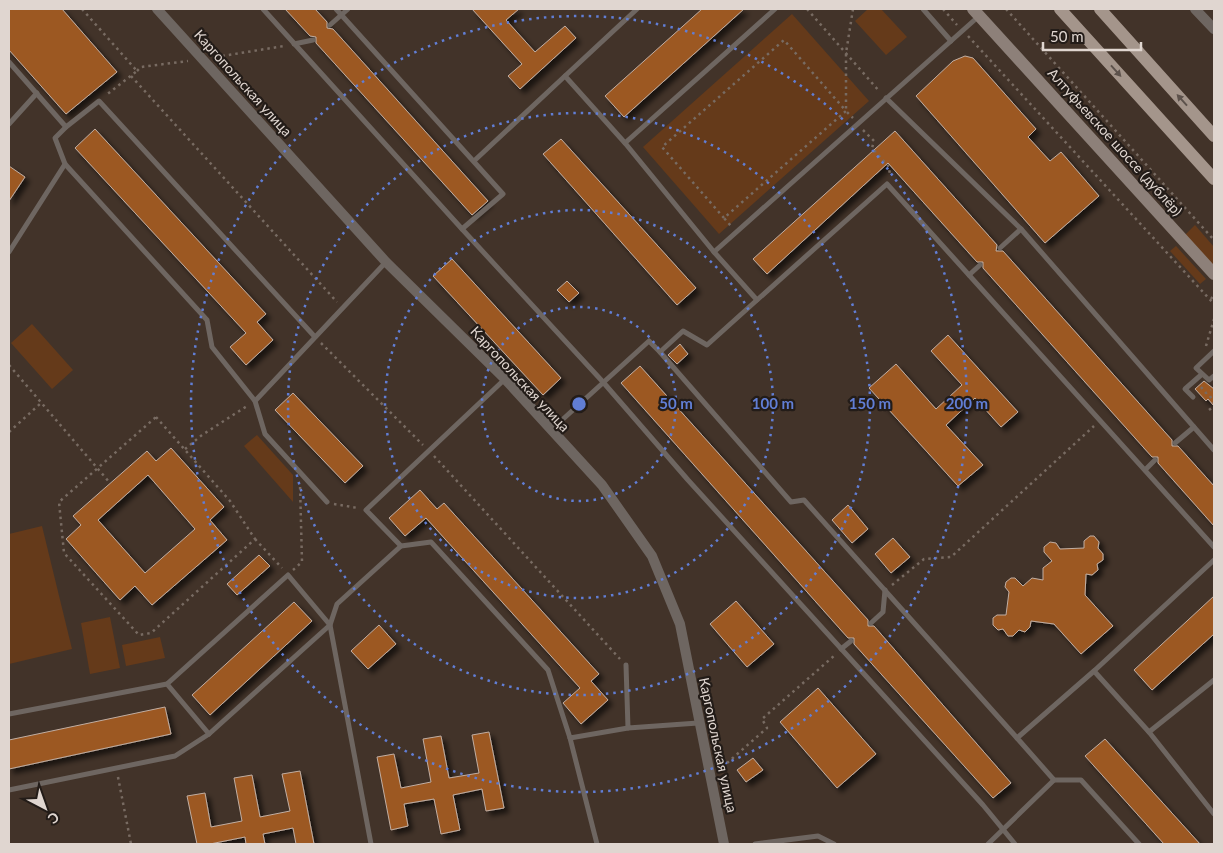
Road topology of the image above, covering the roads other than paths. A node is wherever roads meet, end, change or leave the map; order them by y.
1 (157, 9) edge
2 (263, 9) edge
3 (336, 9) edge
4 (348, 9) edge
5 (637, 9) edge
6 (775, 9) edge
7 (923, 9) edge
8 (1060, 9) edge
9 (1100, 9) edge
10 (1195, 9) edge
11 (976, 12) edge
12 (342, 15) junction
13 (330, 25) dead end
14 (1214, 29) edge
15 (314, 40) dead end
16 (951, 41) junction
17 (294, 44) junction
18 (9, 62) edge
19 (565, 76) junction
20 (37, 93) junction
21 (886, 98) junction
22 (9, 124) edge
23 (66, 127) junction
24 (1214, 136) edge
25 (625, 143) junction
26 (474, 161) junction
27 (65, 164) junction
28 (1214, 180) edge
29 (462, 229) junction
30 (1021, 229) junction
31 (1000, 248) dead end
32 (9, 252) edge
33 (714, 252) junction
34 (386, 262) junction
35 (980, 265) dead end
36 (1214, 274) edge
37 (969, 275) junction
38 (758, 300) junction
39 (315, 337) junction
40 (1214, 351) edge
41 (660, 352) junction
42 (1201, 374) junction
43 (1214, 376) edge
44 (505, 379) junction
45 (603, 382) junction
46 (1193, 397) dead end
47 (256, 401) junction
48 (1194, 427) junction
49 (550, 431) junction
50 (1175, 443) dead end
51 (1214, 450) edge
52 (1155, 460) dead end
53 (1144, 470) junction
54 (327, 502) road end
55 (401, 546) junction
56 (1214, 547) edge
57 (1214, 560) edge
58 (885, 590) junction
59 (871, 623) dead end
60 (330, 625) junction
61 (851, 641) dead end
62 (841, 649) junction
63 (626, 665) road end
64 (1094, 671) junction
65 (1214, 680) edge
66 (167, 684) junction
67 (9, 714) edge
68 (698, 722) junction
69 (628, 728) junction
70 (1149, 732) junction
71 (209, 734) junction
72 (570, 738) junction
73 (1017, 738) junction
74 (1054, 780) junction
75 (9, 790) edge
76 (1214, 814) edge
77 (1004, 831) junction
78 (371, 844) edge
79 (597, 844) edge
80 (724, 844) edge
81 (755, 844) edge
82 (834, 844) edge
83 (988, 844) edge
84 (1015, 844) edge
85 (1139, 844) edge

1 - 34 street, Каргопольская улица
2 - 17 lane
3 - 12 lane
4 - 12 lane
5 - 19 lane
6 - 25 lane
7 - 16 lane
8 -> 28 main road
24 -> 9 main road
10 - 14 street
11 - 16 lane
11 - 36 main road, Алтуфьевское шоссе (дублёр)
12 - 13 lane
12 - 26 lane
15 - 17 lane
16 - 21 lane
17 - 29 lane
18 - 20 lane
19 - 25 lane
19 - 26 lane
20 - 22 lane
20 - 23 lane
21 - 30 lane
21 - 33 lane
23 - 27 lane
23 - 39 lane
25 - 33 lane
26 - 29 lane
27 - 32 lane
27 - 47 lane
29 - 45 lane
30 - 31 lane
30 - 48 lane
33 - 38 lane
34 - 39 lane
34 - 44 street, Каргопольская улица
35 - 37 lane
37 - 38 lane
37 - 53 lane
38 - 41 lane
39 - 47 lane
40 - 42 lane
41 - 45 lane
41 - 58 lane
42 - 43 lane
42 - 46 lane
44 - 49 street, Каргопольская улица
44 - 55 lane
45 - 49 lane
45 - 62 lane
47 - 54 lane
48 - 50 lane
48 - 51 lane
49 - 68 street, Каргопольская улица
52 - 53 lane
53 - 56 lane
55 - 60 lane
55 - 72 lane
57 - 64 lane
58 - 59 lane
58 - 73 lane
60 - 66 lane
60 - 71 lane
60 - 78 lane
61 - 62 lane
62 - 77 lane
63 - 69 lane
64 - 70 lane
64 - 73 lane
65 - 70 lane
66 - 67 lane
66 - 71 lane
68 - 69 lane
68 - 80 street, Каргопольская улица
69 - 72 lane
70 - 76 lane
71 - 75 lane
72 - 79 lane
73 - 74 lane
74 - 77 lane
74 - 85 lane
77 - 83 lane
77 - 84 lane
81 - 82 lane

